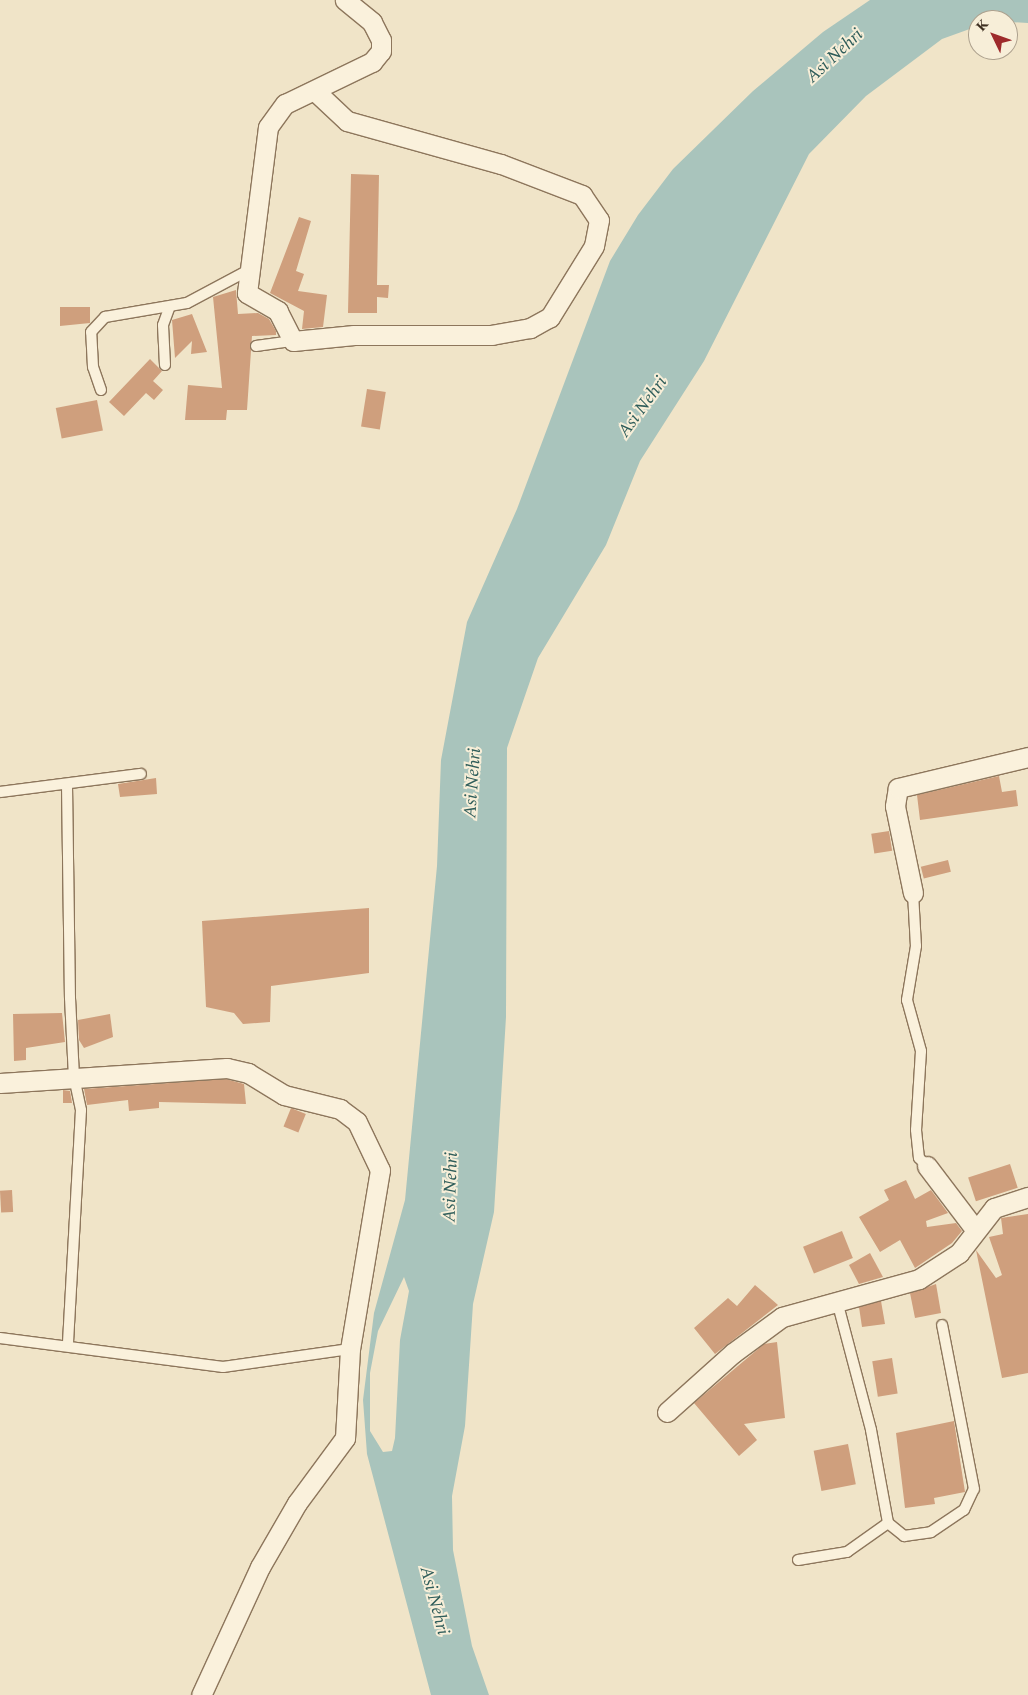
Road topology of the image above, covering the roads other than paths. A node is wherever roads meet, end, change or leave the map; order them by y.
1 (345, 0) edge
2 (315, 91) junction
3 (247, 271) junction
4 (170, 306) junction
5 (293, 340) junction
6 (256, 346) dead end
7 (165, 365) dead end
8 (101, 390) dead end
9 (1028, 757) edge
10 (141, 774) dead end
11 (66, 785) junction
12 (0, 792) edge
13 (913, 892) joint
14 (74, 1077) junction
15 (0, 1083) edge
16 (927, 1166) joint
17 (1028, 1197) edge
18 (974, 1228) junction
19 (837, 1301) junction
20 (942, 1324) dead end
21 (0, 1338) edge
22 (68, 1344) junction
23 (350, 1349) junction
24 (667, 1412) dead end
25 (888, 1523) junction
26 (798, 1560) dead end
27 (201, 1695) edge

1 - 2 street
2 - 3 street
2 - 5 street
3 - 4 lane
3 - 5 street
4 - 7 lane
4 - 8 lane
5 - 6 lane
9 - 13 street
10 - 11 lane
11 - 12 lane
11 - 14 lane
13 - 16 lane
14 - 15 street
14 - 22 lane
14 - 23 street
16 - 18 street
17 - 18 street
18 - 19 street
19 - 24 street
19 - 25 lane
20 - 25 lane
21 - 22 lane
22 - 23 lane
23 - 27 street
25 - 26 lane

